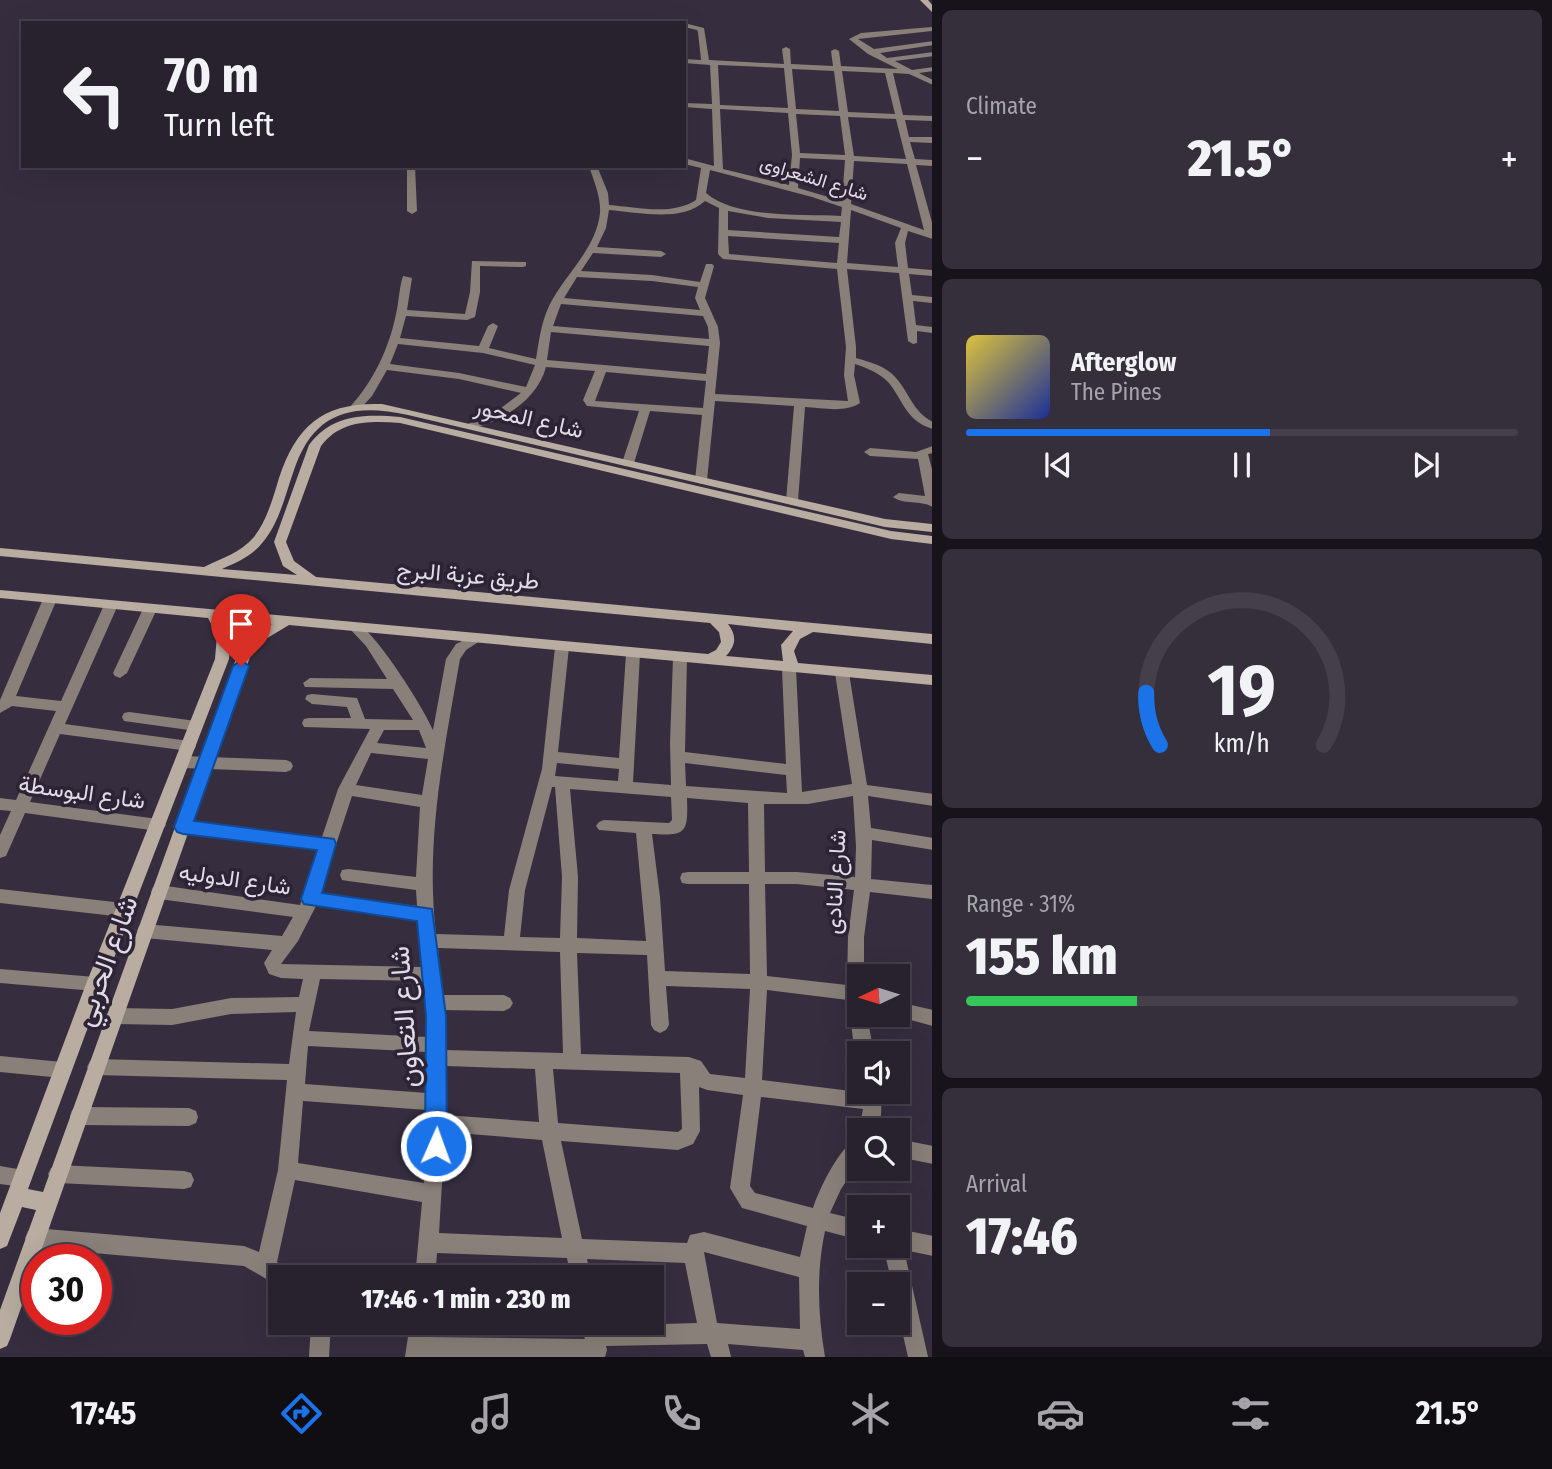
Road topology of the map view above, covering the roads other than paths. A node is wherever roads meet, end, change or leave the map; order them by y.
1 (686, 25) edge
2 (932, 29) edge
3 (905, 32) junction
4 (928, 44) edge
5 (786, 49) dead end
6 (835, 51) dead end
7 (871, 52) junction
8 (932, 52) edge
9 (885, 60) junction
10 (686, 61) edge
11 (710, 63) junction
12 (786, 66) junction
13 (837, 69) junction
14 (932, 69) edge
15 (888, 71) junction
16 (911, 72) junction
17 (931, 81) edge
18 (686, 105) edge
19 (716, 107) junction
20 (790, 111) junction
21 (845, 114) junction
22 (900, 117) junction
23 (932, 119) edge
24 (907, 139) junction
25 (932, 140) edge
26 (796, 155) junction
27 (850, 158) junction
28 (686, 161) edge
29 (912, 162) junction
30 (932, 163) edge
31 (706, 166) junction
32 (411, 168) edge
33 (594, 168) edge
34 (719, 170) junction
35 (793, 188) junction
36 (702, 194) junction
37 (848, 205) junction
38 (604, 207) junction
39 (723, 209) junction
40 (412, 211) dead end
41 (845, 219) junction
42 (906, 227) junction
43 (723, 233) junction
44 (931, 236) edge
45 (843, 240) junction
46 (591, 250) junction
47 (661, 254) dead end
48 (523, 264) dead end
49 (709, 265) dead end
50 (842, 266) junction
51 (904, 271) junction
52 (932, 273) edge
53 (573, 274) junction
54 (407, 278) dead end
55 (702, 285) junction
56 (907, 298) junction
57 (932, 300) edge
58 (557, 301) junction
59 (403, 313) junction
60 (705, 313) junction
61 (493, 326) dead end
62 (911, 327) junction
63 (547, 330) junction
64 (932, 330) edge
65 (396, 341) junction
66 (913, 341) dead end
67 (715, 343) junction
68 (483, 350) junction
69 (850, 360) junction
70 (541, 363) junction
71 (384, 366) junction
72 (602, 368) junction
73 (712, 378) junction
74 (528, 391) junction
75 (710, 397) junction
76 (800, 403) junction
77 (355, 408) junction
78 (645, 408) junction
79 (708, 412) junction
80 (932, 425) edge
81 (472, 426) junction
82 (870, 452) dead end
83 (928, 453) edge
84 (628, 463) junction
85 (701, 480) junction
86 (899, 497) dead end
87 (792, 501) junction
88 (932, 502) edge
89 (832, 517) junction
90 (932, 528) edge
91 (262, 536) junction
92 (281, 538) junction
93 (932, 540) edge
94 (0, 552) edge
95 (197, 570) junction
96 (325, 582) junction
97 (0, 594) edge
98 (50, 599) junction
99 (111, 605) junction
100 (150, 608) junction
101 (213, 615) junction
102 (714, 619) junction
103 (288, 622) junction
104 (356, 628) junction
105 (816, 628) junction
106 (476, 639) junction
107 (932, 639) edge
108 (562, 647) junction
109 (633, 654) junction
110 (680, 658) junction
111 (705, 660) junction
112 (792, 669) junction
113 (120, 673) dead end
114 (842, 673) junction
115 (932, 680) edge
116 (310, 683) dead end
117 (395, 684) junction
118 (312, 699) dead end
119 (4, 704) edge
120 (65, 707) junction
121 (129, 717) dead end
122 (359, 722) junction
123 (309, 723) dead end
124 (381, 723) junction
125 (424, 725) junction
126 (196, 726) junction
127 (55, 728) junction
128 (366, 747) junction
129 (185, 754) junction
130 (436, 754) junction
131 (551, 757) junction
132 (677, 757) junction
133 (206, 763) junction
134 (626, 764) junction
135 (286, 766) dead end
136 (793, 770) junction
137 (554, 782) junction
138 (625, 787) junction
139 (346, 789) junction
140 (858, 789) junction
141 (678, 791) junction
142 (756, 798) junction
143 (795, 799) junction
144 (932, 800) edge
145 (428, 802) junction
146 (0, 804) edge
147 (20, 806) junction
148 (158, 825) junction
149 (604, 826) dead end
150 (183, 827) junction
151 (643, 828) junction
152 (864, 833) junction
153 (327, 844) junction
154 (932, 844) edge
155 (0, 852) edge
156 (348, 875) dead end
157 (758, 876) junction
158 (688, 878) dead end
159 (424, 884) junction
160 (863, 884) junction
161 (159, 892) junction
162 (932, 892) edge
163 (0, 896) edge
164 (308, 905) junction
165 (123, 910) junction
166 (425, 914) junction
167 (145, 932) junction
168 (428, 941) junction
169 (286, 944) junction
170 (511, 944) junction
171 (568, 946) junction
172 (656, 948) junction
173 (856, 964) edge
174 (313, 972) junction
175 (432, 974) junction
176 (0, 976) edge
177 (658, 978) junction
178 (760, 982) junction
179 (95, 984) junction
180 (847, 996) edge
181 (435, 1002) junction
182 (504, 1003) dead end
183 (305, 1004) junction
184 (910, 1013) edge
185 (115, 1016) junction
186 (932, 1018) edge
187 (660, 1026) dead end
188 (299, 1038) junction
189 (437, 1052) junction
190 (543, 1061) junction
191 (572, 1062) junction
192 (0, 1064) edge
193 (689, 1065) junction
194 (96, 1067) junction
195 (62, 1070) junction
196 (297, 1072) junction
197 (753, 1088) junction
198 (296, 1092) junction
199 (847, 1095) edge
200 (438, 1102) junction
201 (79, 1116) junction
202 (189, 1117) dead end
203 (437, 1123) junction
204 (549, 1132) junction
205 (910, 1150) edge
206 (932, 1155) edge
207 (847, 1164) edge
208 (288, 1170) junction
209 (58, 1174) junction
210 (0, 1175) edge
211 (22, 1178) junction
212 (184, 1180) dead end
213 (433, 1194) junction
214 (16, 1197) junction
215 (48, 1202) junction
216 (818, 1218) junction
217 (847, 1226) edge
218 (35, 1238) junction
219 (0, 1239) edge
220 (910, 1241) edge
221 (429, 1243) junction
222 (932, 1246) edge
223 (575, 1248) junction
224 (693, 1253) junction
225 (896, 1258) edge
226 (276, 1265) edge
227 (426, 1265) edge
228 (578, 1265) edge
229 (268, 1268) edge
230 (808, 1269) junction
231 (712, 1333) junction
232 (320, 1335) edge
233 (0, 1339) edge
234 (595, 1342) edge
235 (813, 1348) edge
236 (416, 1352) edge
237 (319, 1357) edge
238 (721, 1357) edge
239 (918, 1357) edge

1 - 11 street
2 - 3 street
3 - 4 street
3 - 7 street
4 - 7 street
5 - 12 street
6 - 13 street
7 - 9 street
8 - 9 street
9 - 16 street
10 - 11 street
11 - 12 street
11 - 19 street
12 - 13 street
12 - 20 street
13 - 15 street
13 - 21 street
14 - 16 street
15 - 16 street
15 - 22 street
16 - 17 street
18 - 19 street
19 - 20 street
19 - 34 street
20 - 21 street
20 - 26 street
21 - 22 street
21 - 27 street
22 - 23 street
22 - 24 street
24 - 25 street
24 - 29 street
26 - 27 street
26 - 35 street
27 - 29 street
27 - 37 street
28 - 31 street, شارع الشعراوى
29 - 30 street
29 - 44 street
31 - 34 street, شارع الشعراوى
31 - 36 street
32 - 40 street
33 - 38 street
34 - 35 street, شارع الشعراوى
35 - 37 street, شارع الشعراوى
36 - 38 street
36 - 39 street
37 - 41 street
37 - 42 street, شارع الشعراوى
38 - 46 street
39 - 41 street
39 - 43 street
41 - 45 street
42 - 44 street, شارع الشعراوى
42 - 51 street
43 - 45 street
43 - 50 street
45 - 50 street
46 - 47 street
46 - 53 street
48 - 59 street
49 - 55 street
50 - 51 street
50 - 69 street
51 - 52 street
51 - 56 street
53 - 55 street
53 - 58 street
54 - 59 street
55 - 60 street
56 - 57 street
56 - 62 street
58 - 60 street
58 - 63 street
59 - 65 street
60 - 67 street
61 - 68 street
62 - 64 street
62 - 66 street
63 - 67 street
63 - 70 street
65 - 68 street
65 - 71 street
67 - 73 street
68 - 70 street
69 - 76 street
69 - 80 street
70 - 72 street
70 - 74 street
71 - 74 street
71 - 77 street
72 - 73 street
72 - 78 street
73 - 75 street
74 - 81 street
75 - 76 street
75 - 79 street
76 - 87 street
77 - 81 street, شارع المحور
77 - 91 street, شارع المحور
78 - 79 street
78 - 84 street
79 - 85 street
81 - 84 street, شارع المحور
82 - 83 street
83 - 88 street
84 - 85 street, شارع المحور
85 - 87 street, شارع المحور
86 - 88 street
87 - 89 street, شارع المحور
89 - 90 street, شارع المحور
89 - 92 street, شارع المحور
89 - 93 street, شارع المحور
91 - 92 street
91 - 95 street, شارع المحور
92 - 96 street
94 - 95 street, طريق عزبة البرج
95 - 96 street, طريق عزبة البرج
96 - 102 street, طريق عزبة البرج
97 - 98 street
98 - 99 street
98 - 119 street
99 - 100 street
99 - 120 street
100 - 101 street
100 - 113 street
101 - 103 street
101 - 126 street, شارع الحربي
102 - 105 street, طريق عزبة البرج
102 - 111 street
103 - 104 street
103 - 133 street, شارع الحربي
104 - 106 street
104 - 117 street
105 - 107 street, طريق عزبة البرج
105 - 112 street
106 - 108 street
106 - 130 street, شارع التعاون
108 - 109 street
108 - 131 street
109 - 110 street
109 - 134 street
110 - 111 street
110 - 132 street
111 - 112 street
112 - 114 street
112 - 136 street
114 - 115 street
114 - 140 street, شارع النادى
116 - 117 street
117 - 125 street
118 - 122 street
119 - 120 street
120 - 127 street
121 - 126 street
122 - 123 street
122 - 124 street
124 - 125 street
124 - 128 street
125 - 130 street
126 - 129 street, شارع الحربي
127 - 129 street
127 - 147 street
128 - 130 street
128 - 139 street
129 - 133 street
129 - 148 street, شارع الحربي
130 - 145 street, شارع التعاون
131 - 134 street
131 - 137 street
132 - 136 street
132 - 141 street
133 - 135 street
133 - 150 street, شارع الحربي
134 - 138 street
136 - 143 street
137 - 138 street
137 - 170 street
137 - 171 street
138 - 141 street
139 - 145 street
139 - 153 street
140 - 143 street
140 - 144 street
140 - 152 street, شارع النادى
141 - 142 street
141 - 151 street
142 - 143 street
142 - 157 street
145 - 159 street, شارع التعاون
146 - 147 street, شارع البوسطة
147 - 148 street, شارع البوسطة
147 - 155 street
148 - 165 street, شارع الحربي
149 - 151 street
150 - 153 street
150 - 161 street, شارع الحربي
151 - 172 street
152 - 154 street
152 - 160 street, شارع النادى
153 - 164 street
156 - 159 street
157 - 158 street
157 - 160 street
157 - 178 street
159 - 166 street, شارع التعاون
160 - 162 street
160 - 173 street, شارع النادى
161 - 164 street, شارع الدوليه
161 - 167 street, شارع الحربي
163 - 165 street
164 - 166 street, شارع الدوليه
164 - 169 street
165 - 179 street, شارع الحربي
166 - 168 street, شارع التعاون
167 - 169 street
167 - 185 street, شارع الحربي
168 - 170 street
168 - 175 street, شارع التعاون
169 - 174 street
170 - 171 street
171 - 172 street
171 - 191 street
172 - 177 street
174 - 175 street
174 - 183 street
175 - 181 street, شارع التعاون
176 - 179 street
177 - 178 street
177 - 187 street
178 - 180 street
178 - 197 street
179 - 195 street, شارع الحربي
181 - 182 street
181 - 189 street, شارع التعاون
183 - 185 street
183 - 188 street
184 - 186 street
185 - 194 street, شارع الحربي
188 - 189 street
188 - 196 street
189 - 190 street
189 - 200 street, شارع التعاون
190 - 191 street
190 - 204 street
191 - 193 street
192 - 195 street
193 - 197 street
193 - 204 street
194 - 196 street
194 - 201 street, شارع الحربي
195 - 211 street, شارع الحربي
196 - 198 street
197 - 199 street
197 - 216 street
198 - 200 street
198 - 208 street
200 - 203 street, شارع التعاون
201 - 202 street
201 - 209 street, شارع الحربي
203 - 204 street
203 - 213 street, شارع التعاون
204 - 223 street
205 - 206 street
207 - 216 street
208 - 213 street
208 - 226 street
209 - 212 street
209 - 215 street, شارع الحربي
210 - 211 street
211 - 214 street, شارع الحربي
213 - 221 street, شارع التعاون
214 - 215 street
214 - 219 street, شارع الحربي
215 - 218 street, شارع الحربي
216 - 217 street
216 - 230 street
218 - 229 street
218 - 233 street, شارع الحربي
220 - 222 street
221 - 223 street
221 - 227 street, شارع التعاون
223 - 224 street
223 - 228 street
224 - 230 street
224 - 231 street
225 - 239 street
230 - 235 street
231 - 234 street
231 - 235 street
231 - 238 street
232 - 237 street
234 - 236 street

